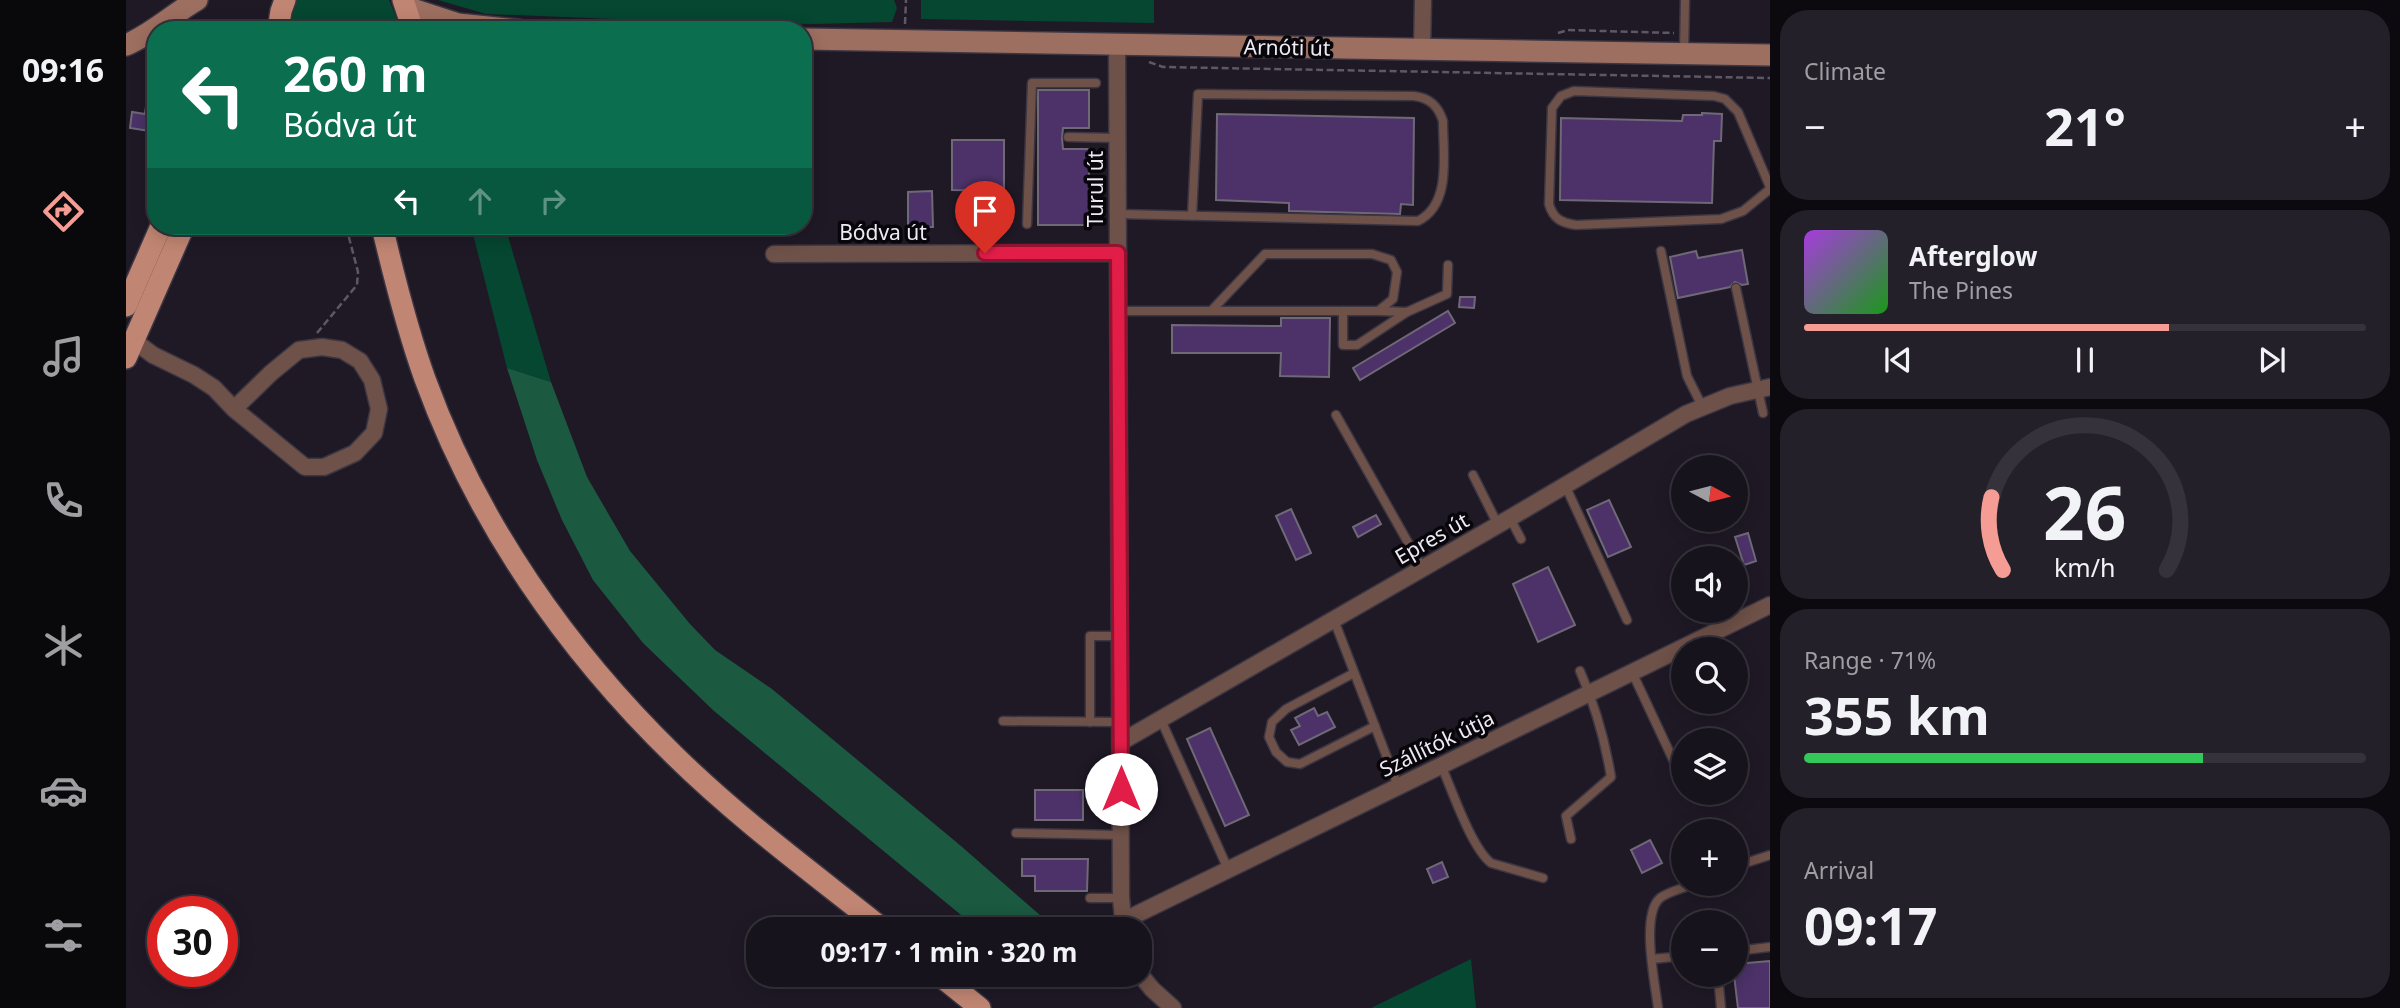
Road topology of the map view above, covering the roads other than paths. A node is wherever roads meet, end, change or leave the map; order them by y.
1 (1423, 0) edge
2 (1685, 0) edge
3 (186, 2) edge
4 (405, 3) edge
5 (163, 21) edge
6 (408, 21) edge
7 (450, 21) edge
8 (147, 34) edge
9 (812, 39) edge
10 (1684, 44) junction
11 (126, 45) edge
12 (1422, 51) junction
13 (1117, 52) junction
14 (1770, 55) edge
15 (1097, 83) dead end
16 (1068, 137) dead end
17 (1117, 138) junction
18 (1770, 188) edge
19 (1117, 214) junction
20 (1192, 216) junction
21 (1027, 224) dead end
22 (157, 235) edge
23 (180, 235) edge
24 (384, 235) edge
25 (1661, 251) dead end
26 (1118, 253) junction
27 (774, 254) dead end
28 (1448, 265) dead end
29 (1736, 288) dead end
30 (126, 306) edge
31 (1212, 310) junction
32 (1118, 311) junction
33 (1343, 311) junction
34 (1377, 311) junction
35 (1407, 312) junction
36 (130, 349) edge
37 (1764, 388) edge
38 (1702, 406) junction
39 (234, 409) junction
40 (1763, 413) dead end
41 (1336, 415) dead end
42 (1473, 475) dead end
43 (1565, 485) junction
44 (1504, 522) junction
45 (1521, 539) dead end
46 (1423, 569) junction
47 (1770, 605) edge
48 (1334, 620) junction
49 (1627, 620) dead end
50 (1120, 636) junction
51 (1580, 671) dead end
52 (1632, 671) junction
53 (1354, 673) junction
54 (1590, 692) junction
55 (1161, 720) junction
56 (1003, 721) dead end
57 (1090, 722) junction
58 (1121, 722) junction
59 (1375, 726) junction
60 (1121, 742) junction
61 (1671, 755) edge
62 (1441, 765) junction
63 (1398, 786) junction
64 (1016, 833) dead end
65 (1121, 835) junction
66 (1571, 839) dead end
67 (1770, 855) edge
68 (1748, 861) edge
69 (1228, 869) junction
70 (1543, 878) dead end
71 (1671, 893) edge
72 (1090, 898) dead end
73 (1121, 898) junction
74 (868, 917) edge
75 (1122, 917) edge
76 (1138, 917) edge
77 (1770, 947) edge
78 (1748, 950) edge
79 (1671, 957) edge
80 (1653, 959) junction
81 (954, 987) edge
82 (1150, 987) edge
83 (1719, 987) edge
84 (980, 1008) edge
85 (1173, 1008) edge
86 (1658, 1008) edge
87 (1721, 1008) edge

1 - 12 street
2 - 10 lane
3 - 5 main road
4 - 6 main road
4 - 7 main road
8 - 11 main road
9 - 13 main road, Arnóti út
10 - 12 main road, Arnóti út
10 - 14 main road, Arnóti út
12 - 13 main road, Arnóti út
13 - 17 street, Turul út
15 - 21 lane
16 - 17 lane
17 - 19 street, Turul út
18 - 18 lane
19 - 20 lane
19 - 26 street, Turul út
20 - 20 lane
22 - 30 main road
23 - 36 main road
24 - 74 main road
25 - 38 lane
26 - 27 street, Bódva út
26 - 32 street, Turul út
28 - 35 lane
29 - 37 lane
31 - 32 lane
31 - 33 lane
31 - 34 lane
32 - 50 street, Turul út
33 - 34 lane
33 - 35 lane
34 - 35 lane
36 - 39 street
37 - 38 street, Epres út
37 - 40 lane
38 - 43 street, Epres út
39 - 39 street
41 - 46 lane
42 - 44 lane
43 - 44 street, Epres út
43 - 49 lane
44 - 45 lane
44 - 46 street, Epres út
46 - 48 street, Epres út
47 - 52 street, Szállítók útja
48 - 53 lane
48 - 55 street, Epres út
50 - 57 lane
50 - 58 street, Turul út
51 - 54 lane
52 - 54 street, Szállítók útja
52 - 61 lane
53 - 59 lane
53 - 59 lane
54 - 62 street, Szállítók útja
54 - 66 lane
55 - 60 street, Epres út
55 - 69 lane
56 - 57 lane
57 - 58 lane
58 - 60 street, Turul út
59 - 63 lane
60 - 65 street, Turul út
62 - 63 street, Szállítók útja
62 - 70 lane
63 - 69 street, Szállítók útja
64 - 65 lane
65 - 73 street, Turul út
67 - 68 lane
69 - 76 street, Szállítók útja
71 - 80 lane
72 - 73 lane
73 - 75 street, Turul út
77 - 78 lane
79 - 80 lane
80 - 86 lane
81 - 84 main road
82 - 85 street
83 - 87 lane

